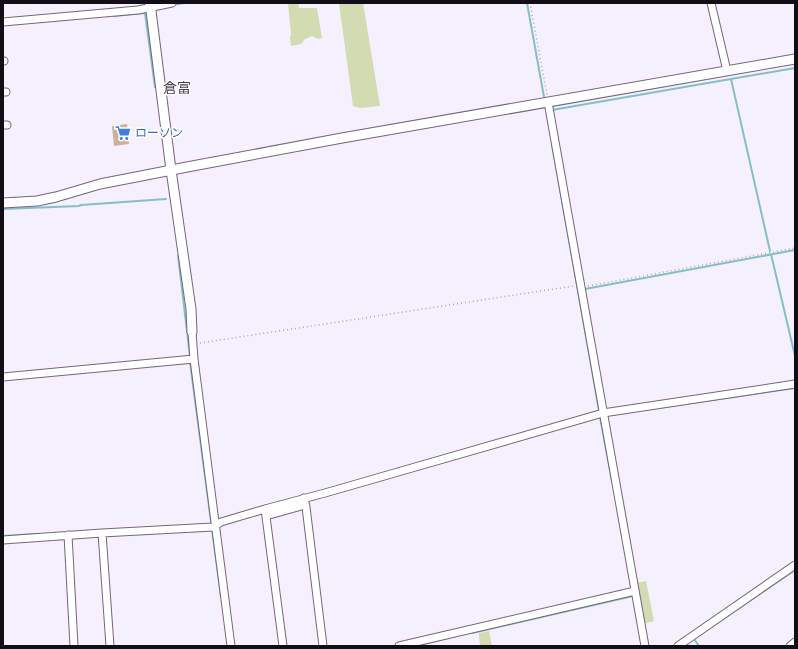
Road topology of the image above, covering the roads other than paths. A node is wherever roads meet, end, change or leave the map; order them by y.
1 (172, 3) edge
2 (711, 3) edge
3 (147, 7) edge
4 (3, 22) edge
5 (795, 59) edge
6 (727, 71) junction
7 (548, 102) junction
8 (171, 170) junction
9 (3, 203) edge
10 (192, 332) joint
11 (191, 359) junction
12 (3, 377) edge
13 (795, 384) edge
14 (603, 414) junction
15 (304, 502) junction
16 (265, 513) junction
17 (213, 527) junction
18 (102, 533) junction
19 (68, 535) junction
20 (3, 540) edge
21 (795, 565) edge
22 (635, 592) junction
23 (795, 642) edge
24 (425, 643) edge
25 (74, 646) edge
26 (110, 646) edge
27 (231, 646) edge
28 (283, 646) edge
29 (323, 646) edge
30 (399, 646) edge
31 (645, 646) edge
32 (678, 646) edge
33 (790, 646) edge

1 - 3 street
2 - 6 street
3 - 4 street
3 - 8 street
5 - 6 street
6 - 7 street
7 - 8 street
7 - 14 street
8 - 9 street
8 - 10 street
10 - 11 street
11 - 12 street
11 - 17 street
13 - 14 street
14 - 15 street
14 - 22 street
15 - 16 street
15 - 29 street
16 - 17 street
16 - 28 street
17 - 18 street
17 - 27 street
18 - 19 street
18 - 26 street
19 - 20 street
19 - 25 street
21 - 32 street
22 - 24 street
22 - 31 street
23 - 33 street
24 - 30 street

